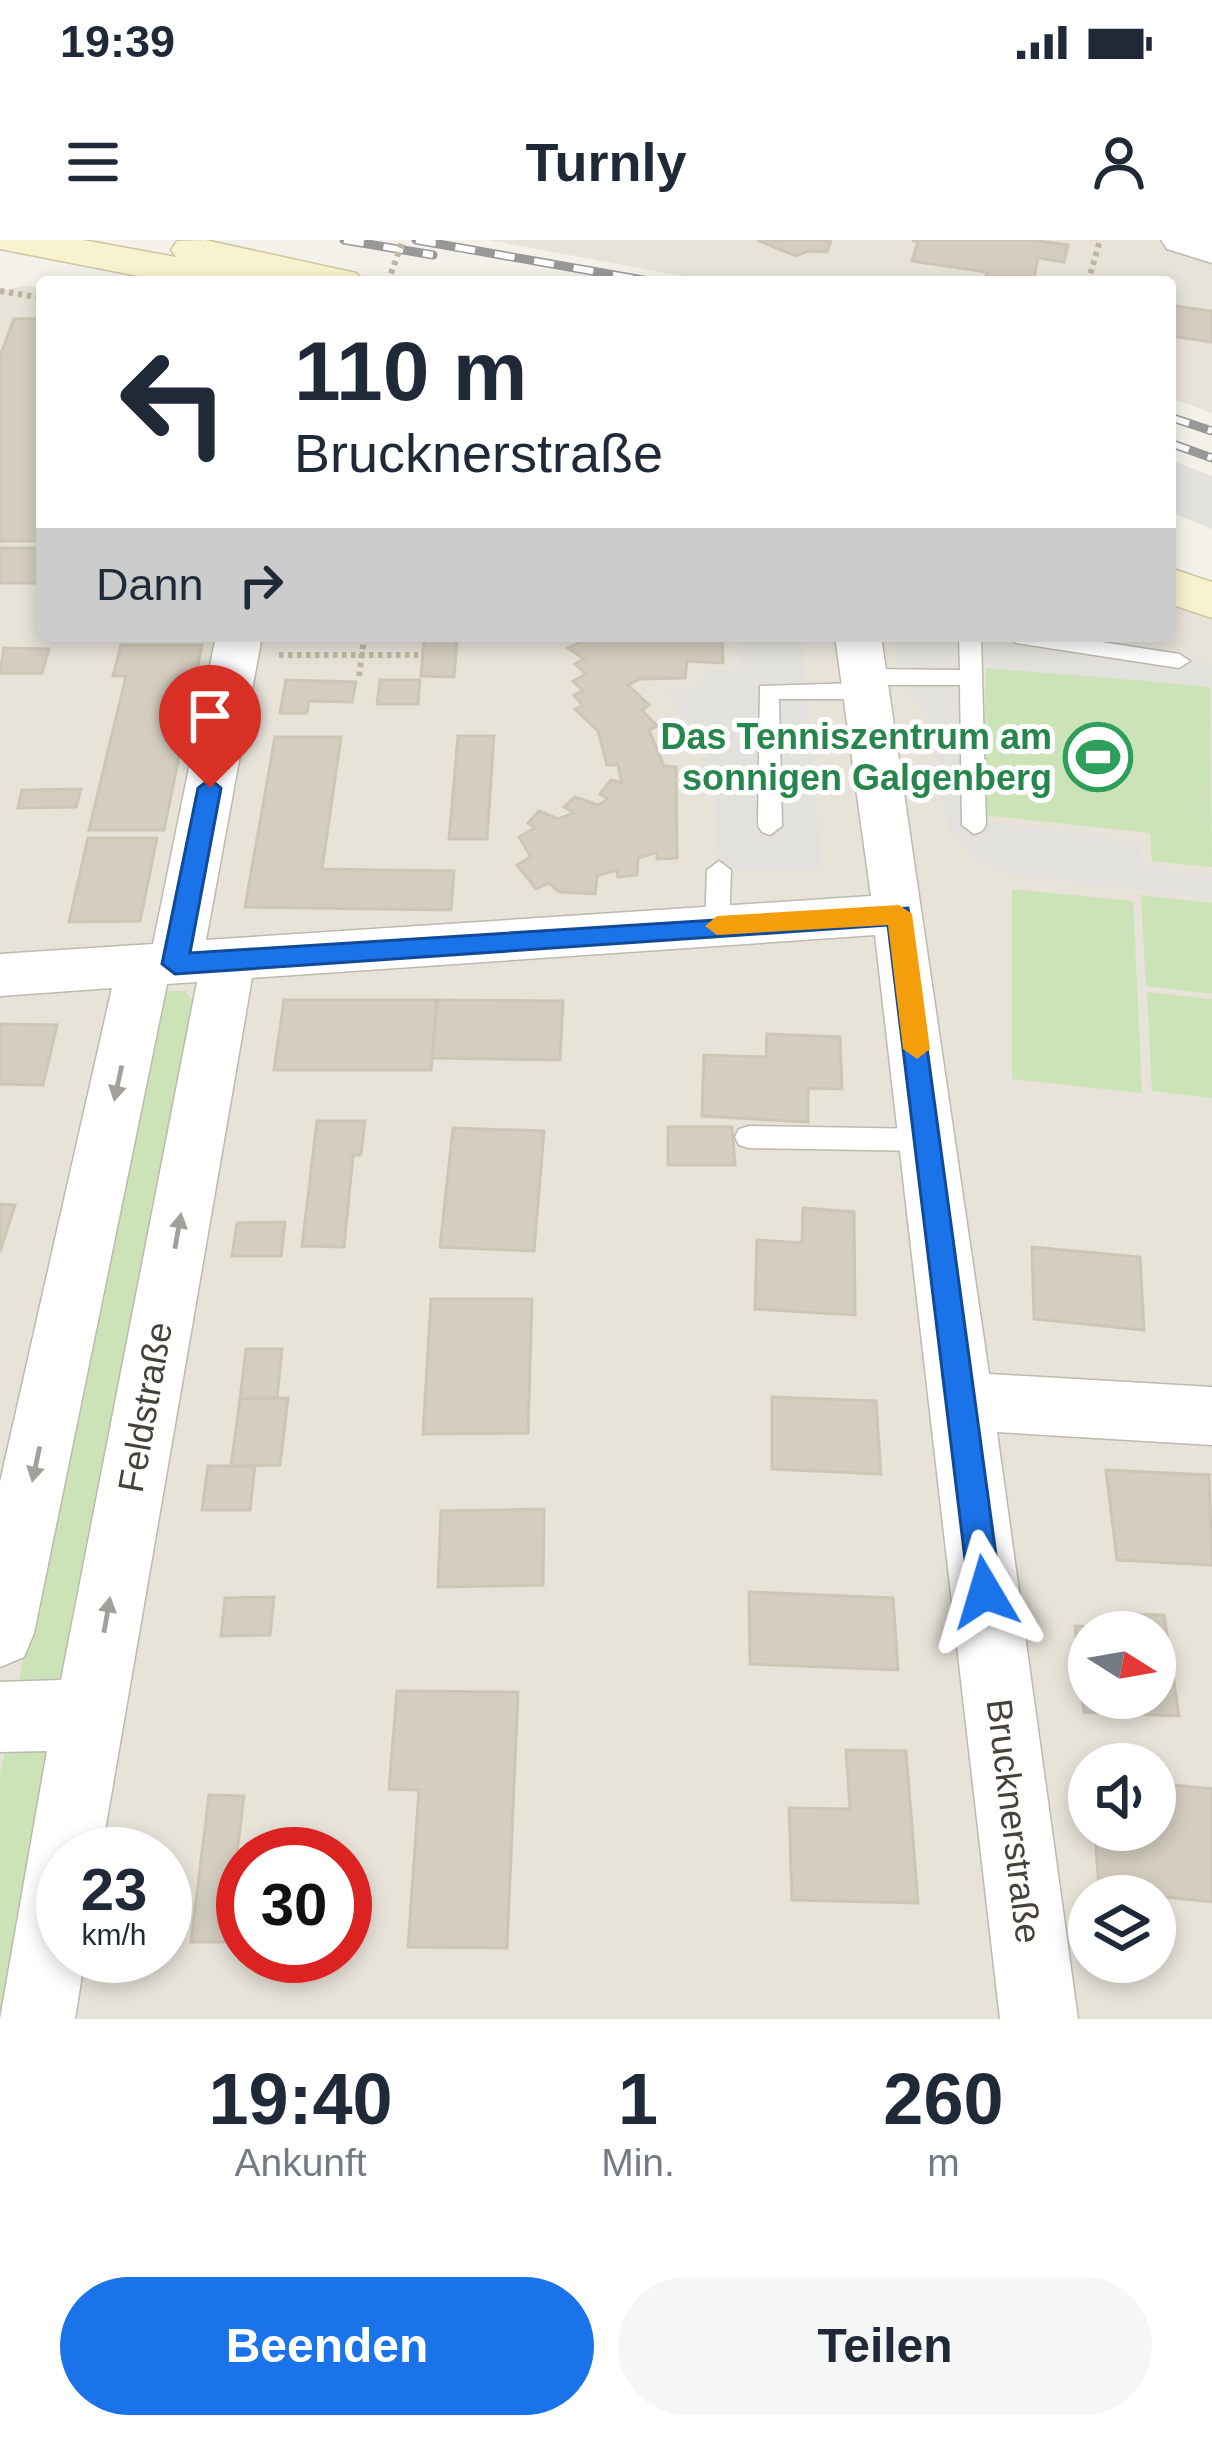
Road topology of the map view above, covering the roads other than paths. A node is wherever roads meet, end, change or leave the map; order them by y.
1 (15, 240) edge
2 (138, 240) edge
3 (1182, 240) edge
4 (1212, 250) edge
5 (0, 261) edge
6 (0, 275) edge
7 (80, 276) edge
8 (206, 276) edge
9 (312, 276) edge
10 (36, 277) edge
11 (1176, 550) edge
12 (1212, 564) edge
13 (1176, 587) edge
14 (1212, 601) edge
15 (970, 642) edge
16 (1055, 642) edge
17 (238, 645) edge
18 (1179, 661) dead end
19 (862, 668) edge
20 (971, 678) junction
21 (770, 826) dead end
22 (974, 826) dead end
23 (719, 870) dead end
24 (899, 914) junction
25 (716, 926) junction
26 (182, 965) junction
27 (0, 975) edge
28 (749, 1137) dead end
29 (928, 1140) junction
30 (961, 1401) junction
31 (1212, 1416) edge
32 (0, 1633) edge
33 (88, 1715) junction
34 (0, 1717) edge
35 (69, 1827) edge
36 (42, 1983) edge
37 (36, 2019) edge
38 (1039, 2019) edge

1 - 8 main road
2 - 9 main road
3 - 4 street
5 - 7 main road
6 - 10 main road
11 - 12 main road
13 - 14 main road
15 - 20 lane
16 - 18 lane
17 - 26 street, Feldstraße
19 - 20 lane
19 - 21 lane
19 - 24 street, Brucknerstraße
20 - 22 lane
23 - 25 lane
24 - 25 street
24 - 29 street, Brucknerstraße
25 - 26 street
26 - 27 street
26 -> 32 street, Feldstraße
33 -> 26 street, Feldstraße
28 - 29 lane
29 - 30 street, Brucknerstraße
30 - 31 street
30 - 38 street, Brucknerstraße
33 - 34 street
33 - 35 street, Feldstraße
36 - 37 street, Feldstraße

